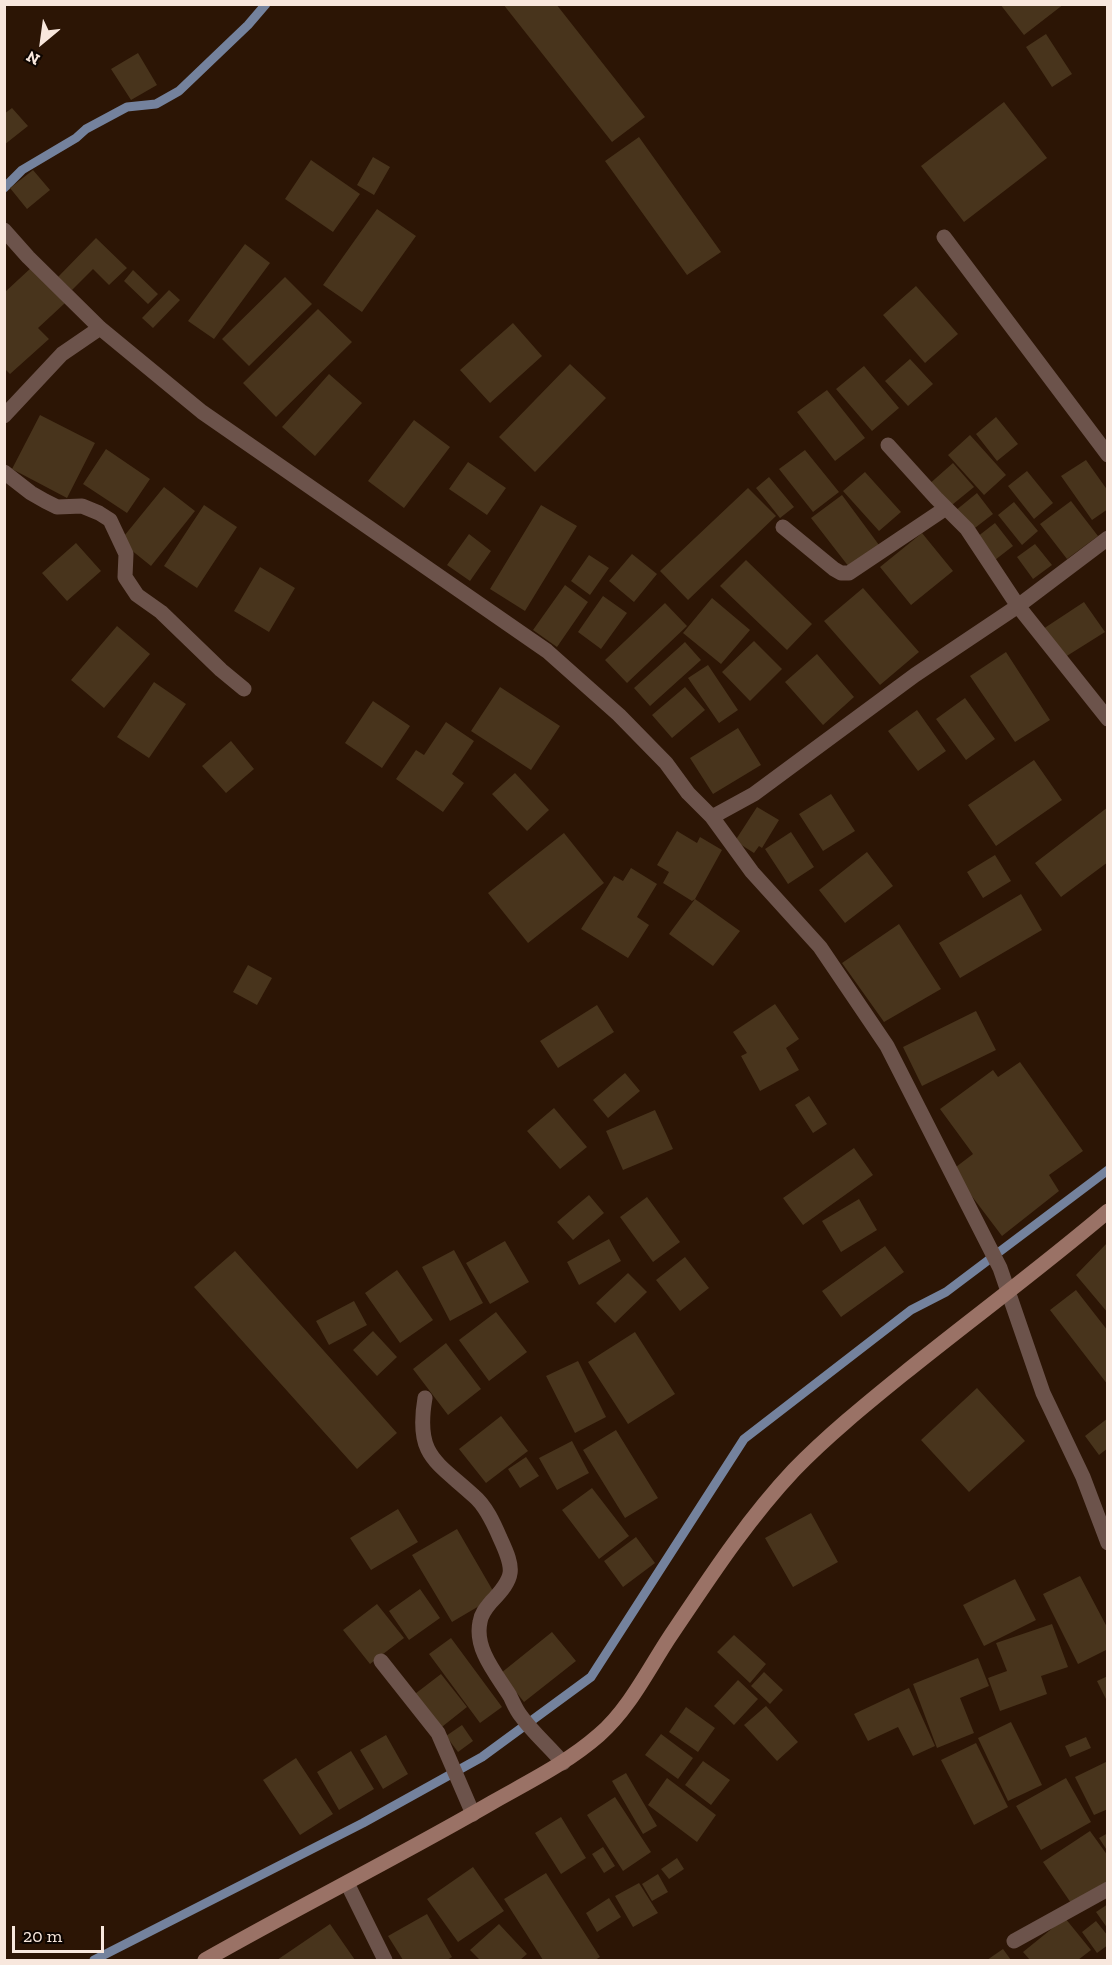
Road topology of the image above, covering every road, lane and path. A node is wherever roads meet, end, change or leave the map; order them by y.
1 (4, 230) edge
2 (944, 237) dead end
3 (100, 328) junction
4 (4, 416) edge
5 (888, 445) dead end
6 (1107, 455) edge
7 (4, 472) edge
8 (945, 508) junction
9 (783, 527) dead end
10 (1107, 538) edge
11 (1018, 606) junction
12 (244, 689) dead end
13 (1107, 719) edge
14 (712, 817) junction
15 (1107, 1211) edge
16 (1009, 1290) junction
17 (425, 1398) dead end
18 (1107, 1543) edge
19 (381, 1661) dead end
20 (563, 1763) junction
21 (473, 1814) junction
22 (347, 1883) junction
23 (1107, 1889) edge
24 (1014, 1941) dead end
25 (205, 1960) edge
26 (385, 1960) edge

1 - 3 street
2 - 6 street
3 - 4 street
3 - 14 street
5 - 8 street
7 - 12 street
8 - 9 street
8 - 11 street
10 - 11 street
11 - 13 street
11 - 14 street
14 - 16 street
15 - 16 street
16 - 18 street
16 - 20 street
17 - 20 street
19 - 21 street
20 - 21 street
21 - 22 street
22 - 25 street
22 - 26 street
23 - 24 street

